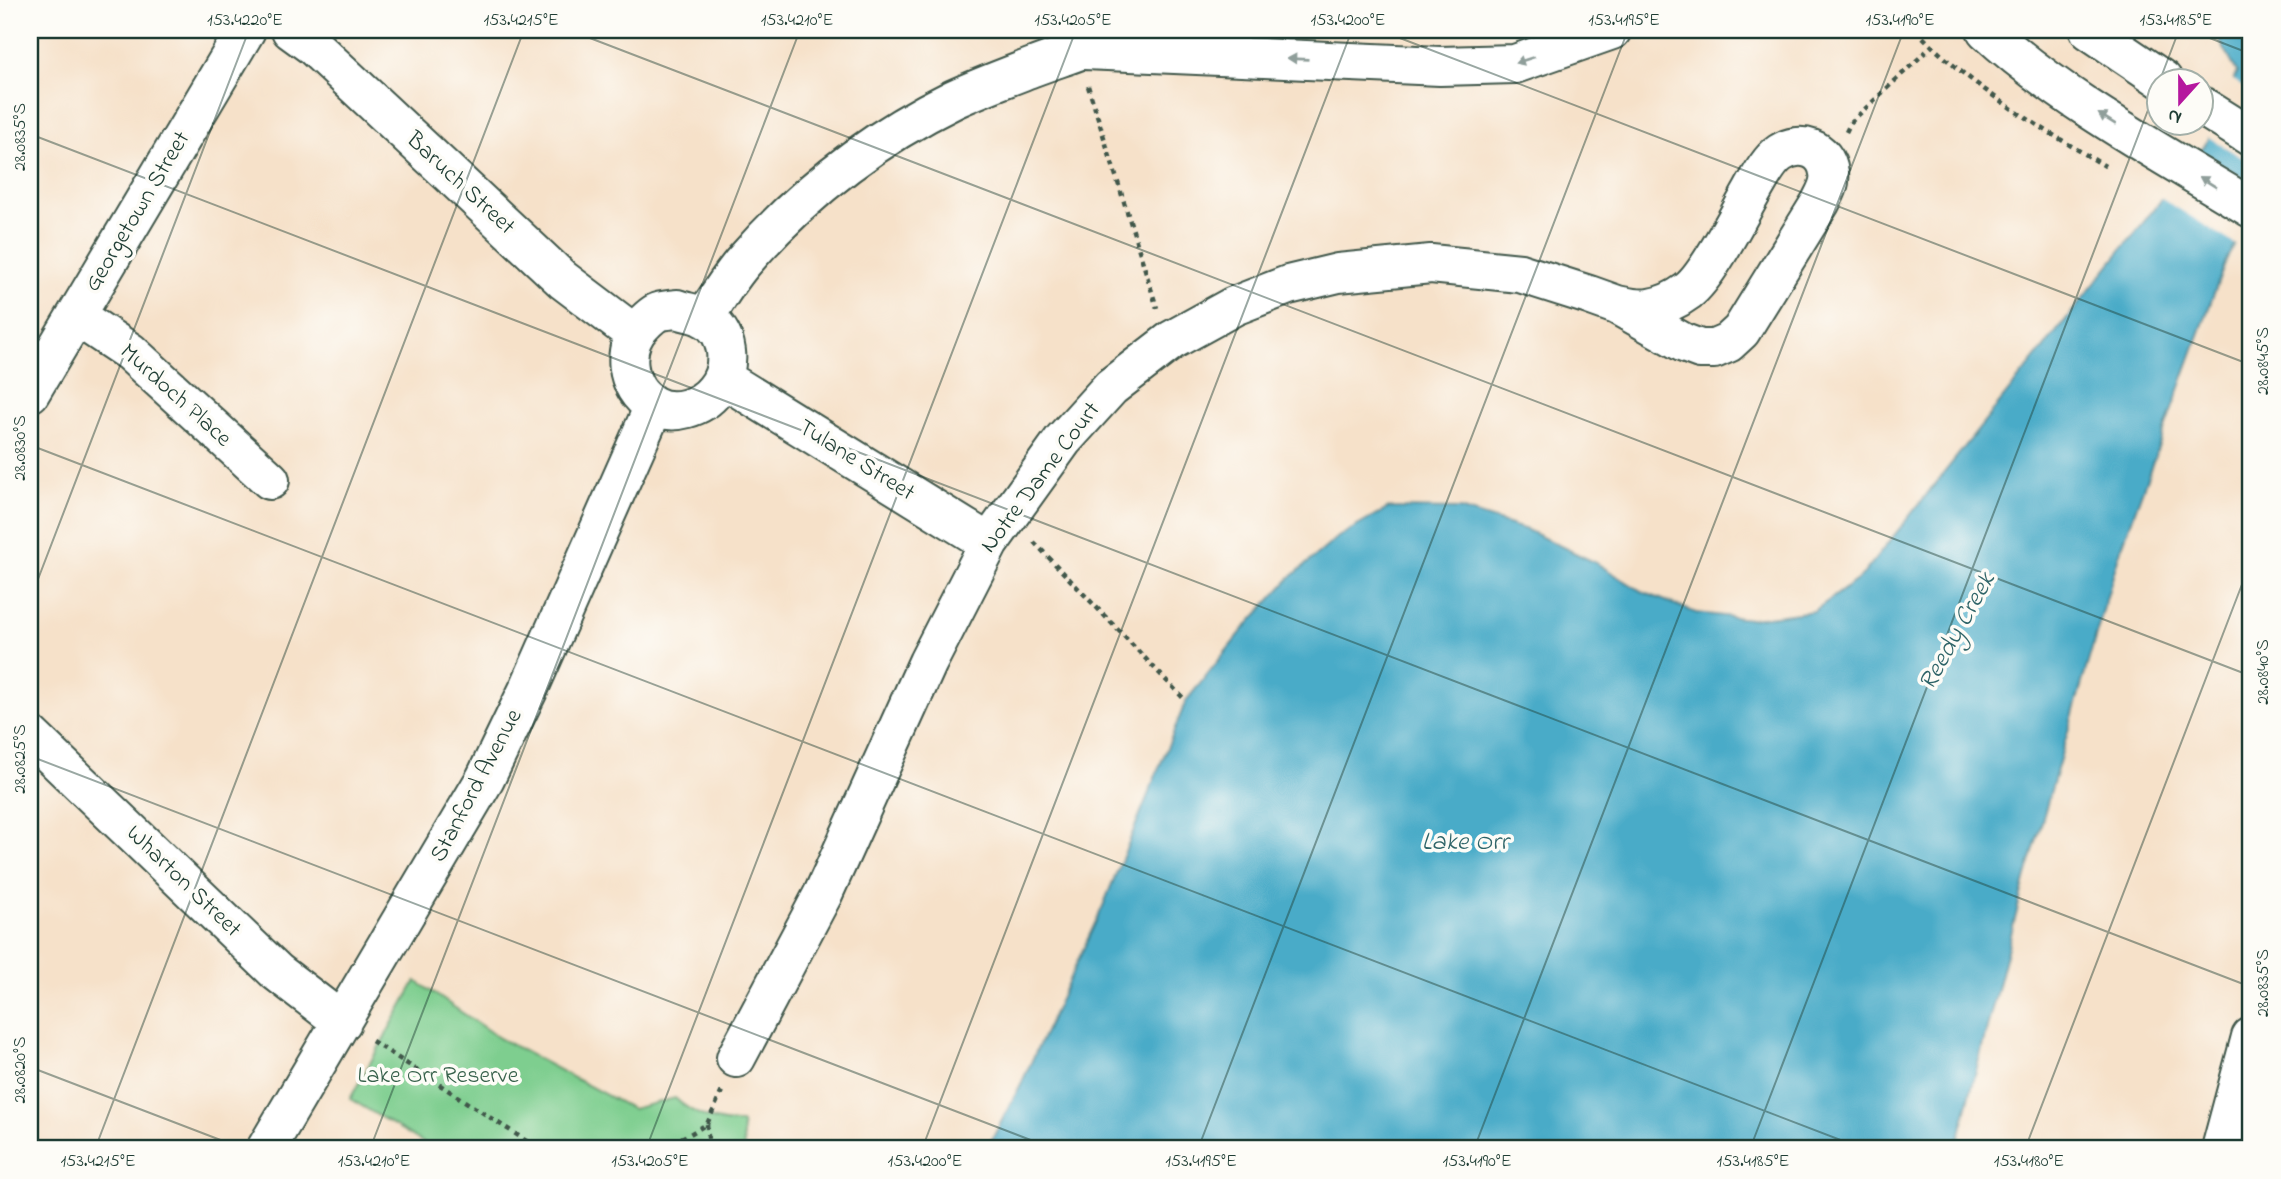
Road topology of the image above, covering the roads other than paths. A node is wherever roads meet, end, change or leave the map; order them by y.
1 (246, 30) edge
2 (291, 30) edge
3 (1123, 30) edge
4 (1612, 30) edge
5 (1986, 30) edge
6 (2089, 30) edge
7 (1084, 40) edge
8 (2144, 67) edge
9 (2214, 114) edge
10 (2251, 137) edge
11 (2251, 208) edge
12 (1624, 309) junction
13 (76, 316) junction
14 (704, 317) junction
15 (633, 333) junction
16 (724, 379) junction
17 (30, 393) edge
18 (654, 406) junction
19 (270, 481) dead end
20 (997, 532) junction
21 (30, 735) edge
22 (342, 1022) junction
23 (2251, 1037) edge
24 (736, 1058) road end
25 (266, 1149) edge
26 (2221, 1149) edge

1 - 13 street, Georgetown Street
2 - 15 street, Baruch Street
3 - 7 street
4 -> 7 street
11 -> 5 street
6 - 8 street
7 - 14 street
9 - 10 street
12 - 12 street, Notre Dame Court
12 - 20 street, Notre Dame Court
13 - 17 street, Georgetown Street
13 - 19 street, Murdoch Place
14 - 15 street
14 - 16 street
15 - 18 street
16 - 18 street
16 - 20 street, Tulane Street
18 - 22 street, Stanford Avenue
20 - 24 street, Notre Dame Court
21 - 22 street, Wharton Street
22 - 25 street, Stanford Avenue
23 - 26 street

